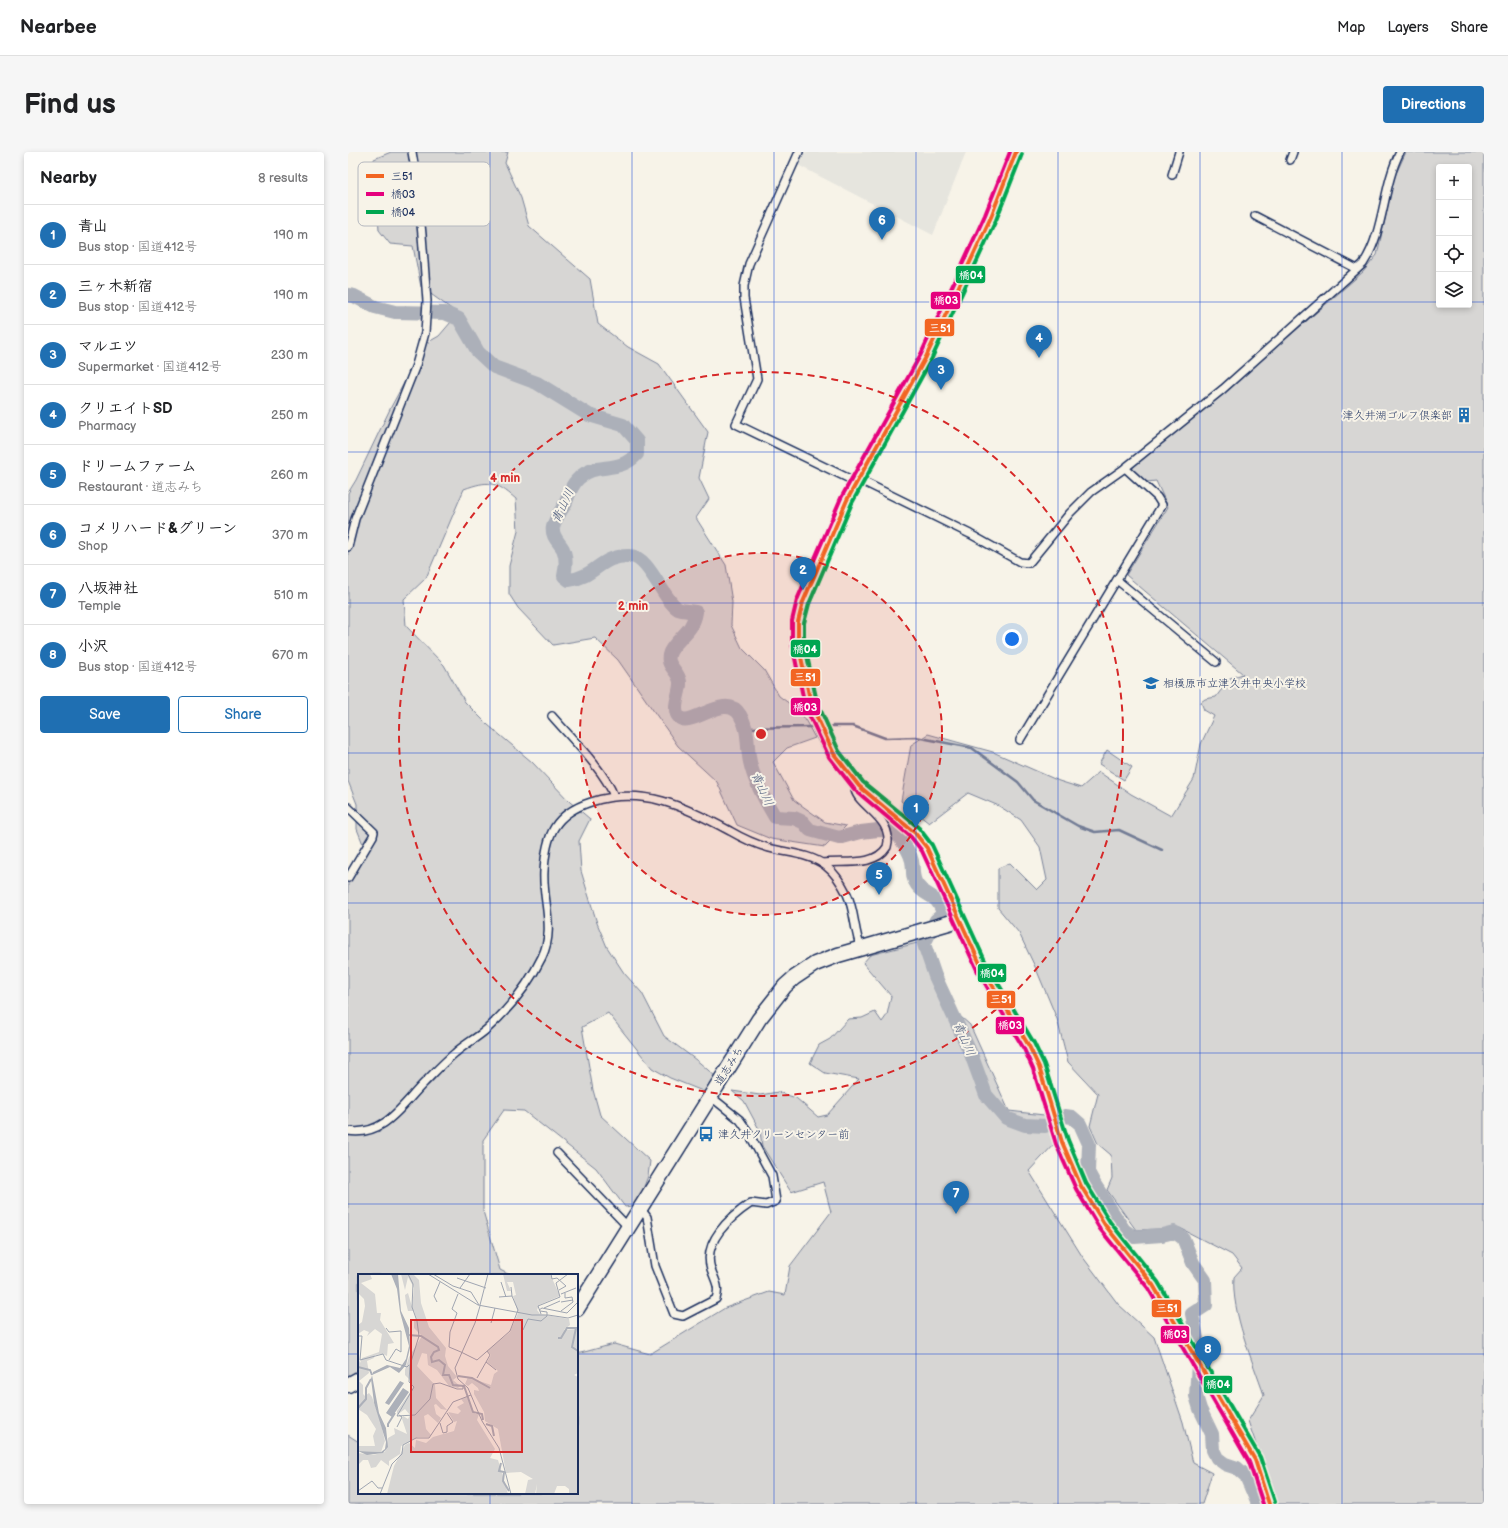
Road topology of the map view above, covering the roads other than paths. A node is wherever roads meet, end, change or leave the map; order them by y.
1 (412, 152) edge
2 (799, 152) edge
3 (1016, 152) edge
4 (1179, 152) edge
5 (1293, 152) edge
6 (1400, 152) edge
7 (1290, 160) dead end
8 (413, 162) edge
9 (1172, 175) dead end
10 (1255, 216) dead end
11 (421, 226) edge
12 (1357, 269) junction
13 (1125, 468) junction
14 (857, 480) junction
15 (348, 547) edge
16 (1118, 580) junction
17 (1216, 662) dead end
18 (552, 716) dead end
19 (1020, 740) dead end
20 (859, 786) junction
21 (614, 796) junction
22 (348, 807) edge
23 (822, 863) junction
24 (348, 878) edge
25 (959, 920) junction
26 (861, 948) junction
27 (710, 1096) junction
28 (348, 1131) edge
29 (557, 1153) dead end
30 (641, 1209) junction
31 (629, 1228) junction
32 (578, 1306) edge
33 (358, 1380) edge
34 (348, 1385) edge
35 (1269, 1504) edge

1 - 8 street
2 - 14 street
3 - 14 highway
4 - 9 street
5 - 7 street
6 - 12 street
10 - 12 street
11 - 15 street
12 - 13 street
13 - 14 street
13 - 16 street
14 - 20 highway
16 - 17 street
16 - 19 street
18 - 21 street
20 - 23 street
20 - 25 highway
21 - 23 street
21 - 28 street
22 - 24 street
23 - 26 street
25 - 26 highway, 道志みち
25 - 35 highway
26 - 27 highway, 道志みち
27 - 30 highway, 道志みち
27 - 30 street
29 - 31 street
30 - 31 highway, 道志みち
31 - 32 highway, 道志みち
33 - 34 highway

